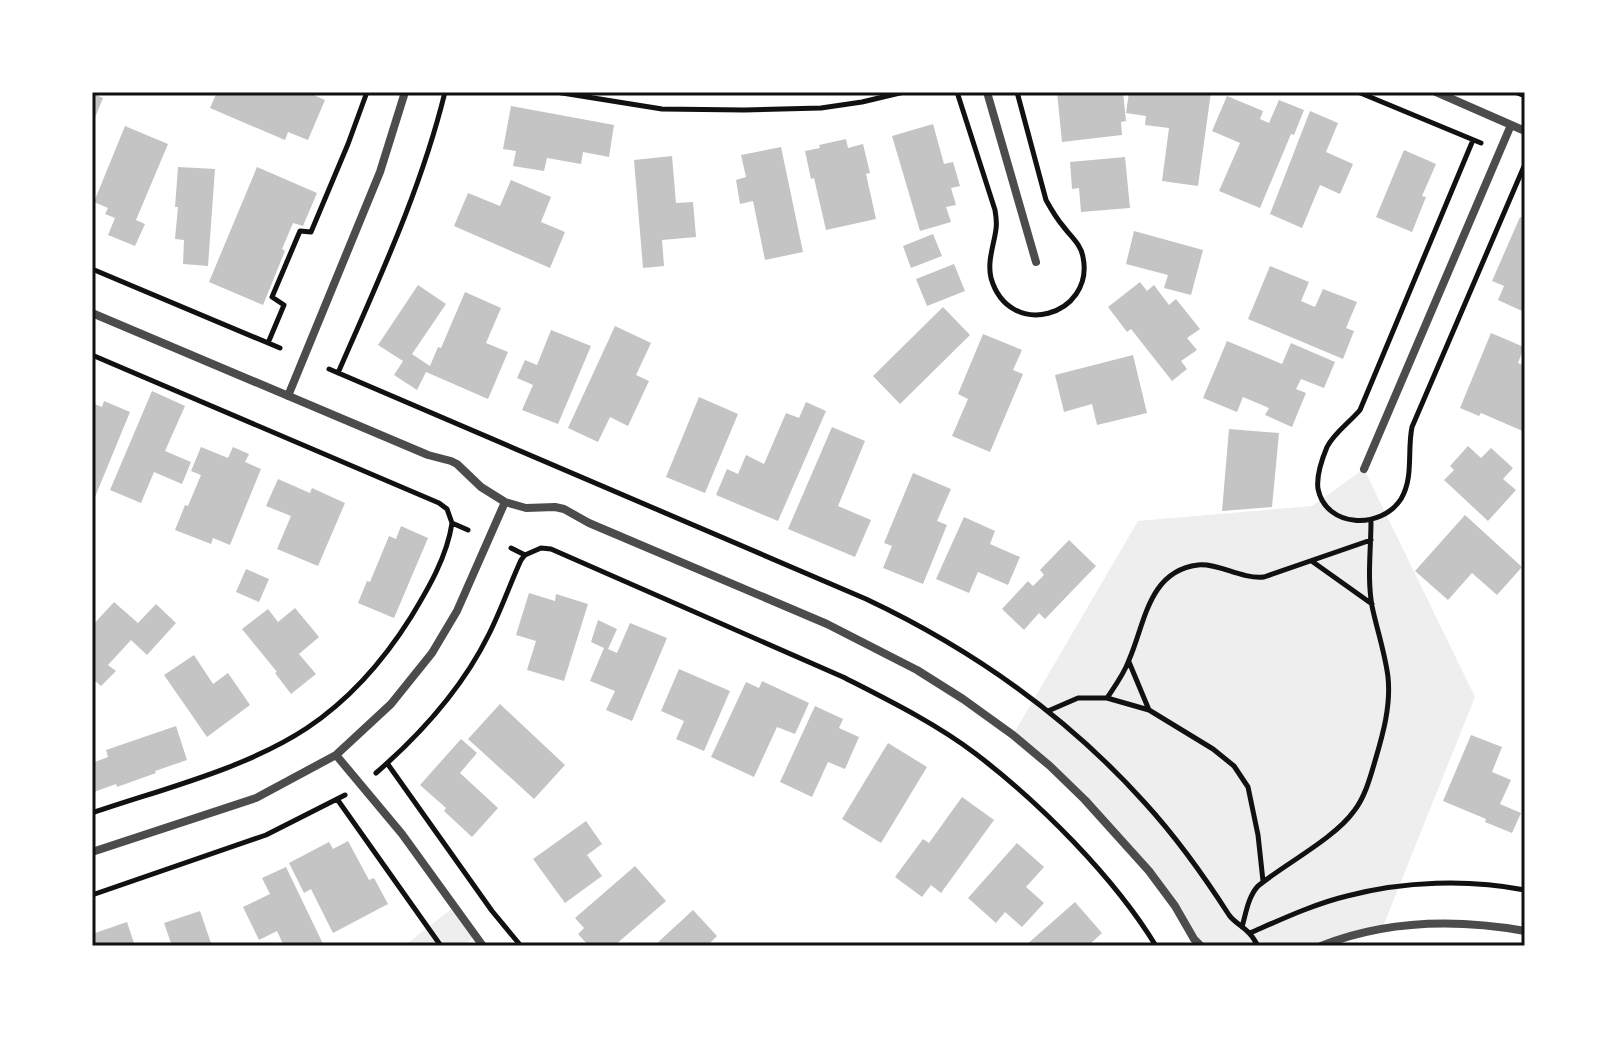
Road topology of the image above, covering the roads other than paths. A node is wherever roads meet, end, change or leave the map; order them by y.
1 (405, 92) edge
2 (987, 92) edge
3 (1436, 92) edge
4 (1511, 125) junction
5 (1525, 131) edge
6 (1036, 262) dead end
7 (92, 313) edge
8 (288, 396) junction
9 (1364, 469) dead end
10 (505, 502) junction
11 (336, 755) junction
12 (92, 852) edge
13 (1525, 931) edge
14 (483, 946) edge
15 (1201, 946) edge
16 (1321, 946) edge

1 - 8 street
2 - 6 street
3 - 4 street
4 - 5 street
4 - 9 street
7 - 8 street
8 - 10 street
10 - 11 street
10 - 15 street
11 - 12 street
11 - 14 street
13 - 16 street

